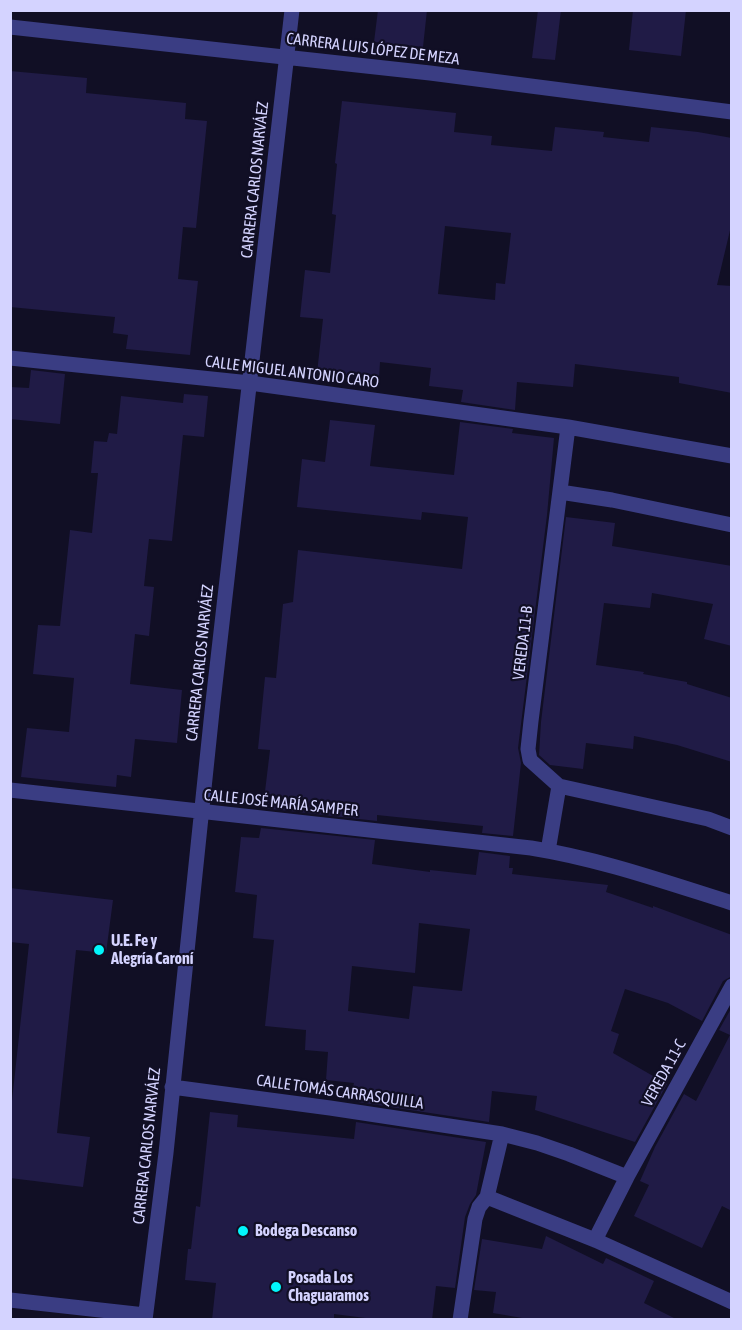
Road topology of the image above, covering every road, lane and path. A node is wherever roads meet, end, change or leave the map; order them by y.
1 (292, 10) edge
2 (10, 27) edge
3 (287, 57) junction
4 (732, 112) edge
5 (10, 358) edge
6 (250, 383) junction
7 (568, 427) junction
8 (732, 456) edge
9 (560, 492) junction
10 (732, 525) edge
11 (559, 786) junction
12 (10, 790) edge
13 (202, 812) junction
14 (732, 828) edge
15 (548, 851) junction
16 (732, 903) edge
17 (732, 986) edge
18 (172, 1087) junction
19 (502, 1134) junction
20 (627, 1177) junction
21 (487, 1197) junction
22 (595, 1240) junction
23 (10, 1300) edge
24 (732, 1302) edge
25 (145, 1318) edge
26 (460, 1320) edge

1 - 3 street, CARRERA CARLOS NARVÁEZ
2 - 3 street, CARRERA LUIS LÓPEZ DE MEZA
3 - 4 street, CARRERA LUIS LÓPEZ DE MEZA
3 - 6 street, CARRERA CARLOS NARVÁEZ
5 - 6 street, CALLE MIGUEL ANTONIO CARO
6 - 7 street, CALLE MIGUEL ANTONIO CARO
6 - 13 street, CARRERA CARLOS NARVÁEZ
7 - 8 street, CALLE MIGUEL ANTONIO CARO
7 - 9 street
9 - 10 street
9 - 11 street, VEREDA 11-B
11 - 14 street
11 - 15 street
12 - 13 street, CALLE JOSÉ MARÍA SAMPER
13 - 15 street, CALLE JOSÉ MARÍA SAMPER
13 - 18 street, CARRERA CARLOS NARVÁEZ
15 - 16 street, CALLE JOSÉ MARÍA SAMPER
17 - 20 street, VEREDA 11-C
18 - 19 street, CALLE TOMÁS CARRASQUILLA
18 - 25 street, CARRERA CARLOS NARVÁEZ
19 - 20 street, CALLE TOMÁS CARRASQUILLA
19 - 21 street
20 - 22 street
21 - 22 street
21 - 26 street
22 - 24 street
23 - 25 street

